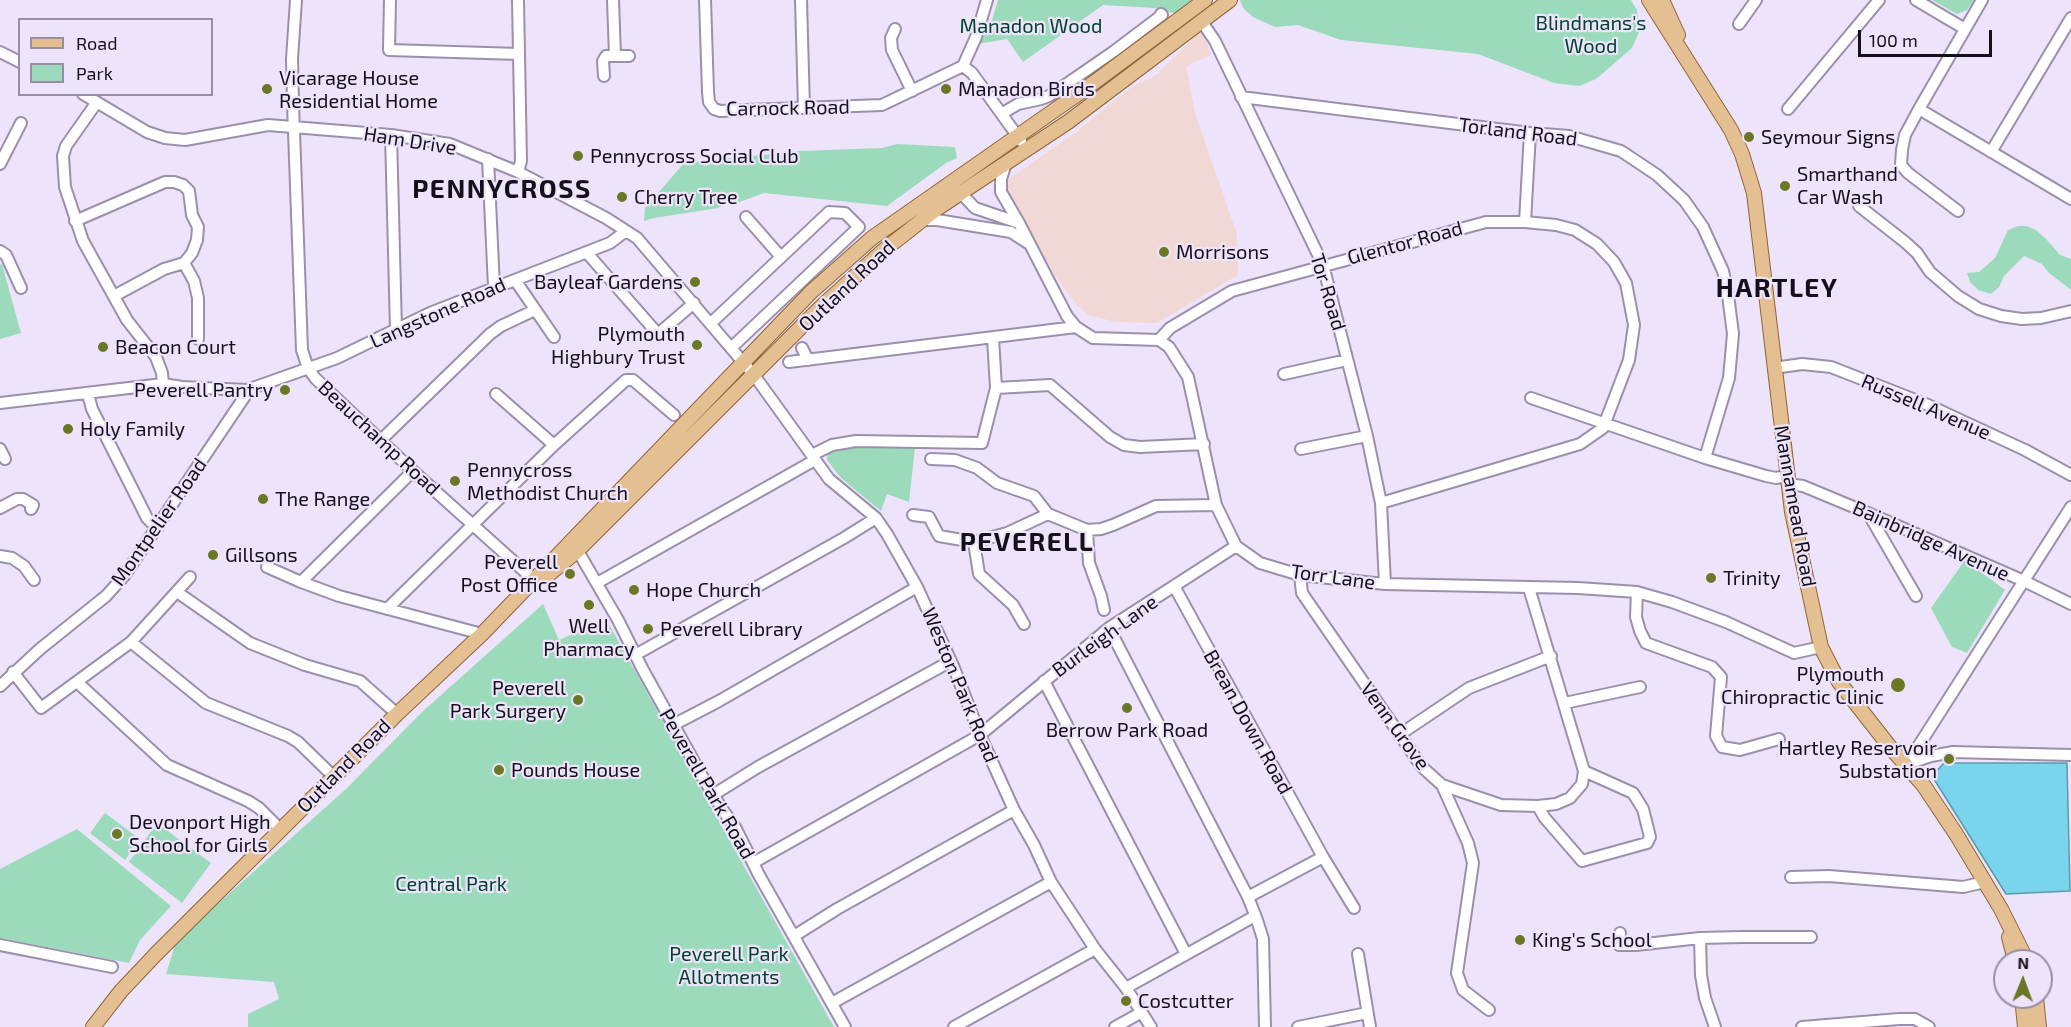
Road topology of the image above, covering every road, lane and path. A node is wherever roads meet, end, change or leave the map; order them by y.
1 (296, 0) edge
2 (390, 0) edge
3 (518, 0) edge
4 (613, 0) edge
5 (705, 0) edge
6 (801, 0) edge
7 (987, 0) edge
8 (1205, 0) edge
9 (1230, 0) edge
10 (1648, 0) edge
11 (1662, 0) edge
12 (1756, 0) edge
13 (1879, 0) edge
14 (1916, 0) edge
15 (1983, 0) edge
16 (1161, 14) dead end
17 (2071, 18) edge
18 (1202, 21) junction
19 (1739, 24) dead end
20 (895, 29) dead end
21 (1965, 29) junction
22 (0, 52) edge
23 (519, 54) junction
24 (615, 56) junction
25 (629, 56) dead end
26 (18, 61) edge
27 (1689, 62) junction
28 (963, 66) junction
29 (604, 76) dead end
30 (912, 91) junction
31 (86, 96) edge
32 (1241, 97) junction
33 (97, 102) junction
34 (804, 108) junction
35 (1788, 109) dead end
36 (1919, 109) junction
37 (1003, 113) junction
38 (21, 123) dead end
39 (295, 126) junction
40 (1530, 133) junction
41 (392, 135) junction
42 (1018, 136) junction
43 (1027, 150) junction
44 (1991, 152) junction
45 (489, 159) junction
46 (1006, 163) junction
47 (0, 164) edge
48 (518, 172) junction
49 (951, 182) junction
50 (960, 194) junction
51 (2071, 199) edge
52 (1958, 211) dead end
53 (746, 217) dead end
54 (922, 220) junction
55 (75, 221) junction
56 (1525, 222) junction
57 (1861, 222) dead end
58 (1019, 223) junction
59 (626, 231) junction
60 (1030, 244) junction
61 (0, 251) edge
62 (587, 253) junction
63 (781, 257) junction
64 (184, 263) junction
65 (1323, 265) junction
66 (515, 280) junction
67 (494, 287) junction
68 (21, 288) dead end
69 (114, 296) junction
70 (694, 303) junction
71 (535, 310) junction
72 (2071, 311) edge
73 (711, 323) junction
74 (1076, 327) junction
75 (396, 330) junction
76 (554, 337) dead end
77 (993, 338) junction
78 (198, 339) dead end
79 (1159, 340) junction
80 (731, 348) junction
81 (802, 348) dead end
82 (808, 360) junction
83 (1347, 360) junction
84 (789, 362) dead end
85 (743, 363) junction
86 (308, 368) junction
87 (1774, 368) junction
88 (1284, 374) dead end
89 (754, 375) junction
90 (163, 384) junction
91 (996, 388) junction
92 (247, 390) junction
93 (88, 394) junction
94 (496, 394) dead end
95 (1531, 398) dead end
96 (0, 403) edge
97 (674, 415) dead end
98 (1605, 423) junction
99 (1366, 436) junction
100 (382, 439) junction
101 (1204, 444) junction
102 (554, 445) junction
103 (1301, 449) dead end
104 (814, 458) junction
105 (1705, 458) junction
106 (931, 459) dead end
107 (413, 471) junction
108 (2071, 476) edge
109 (1788, 480) junction
110 (1381, 503) junction
111 (1216, 505) junction
112 (2071, 507) edge
113 (0, 508) edge
114 (31, 509) dead end
115 (1868, 513) junction
116 (1048, 514) junction
117 (913, 515) dead end
118 (876, 518) junction
119 (472, 525) junction
120 (157, 528) junction
121 (1088, 530) junction
122 (974, 542) junction
123 (575, 546) junction
124 (1236, 546) junction
125 (0, 556) edge
126 (267, 567) dead end
127 (1299, 575) junction
128 (190, 577) dead end
129 (533, 579) junction
130 (34, 580) dead end
131 (2024, 581) junction
132 (301, 582) junction
133 (597, 583) junction
134 (1385, 584) junction
135 (1174, 586) junction
136 (918, 587) junction
137 (1530, 588) junction
138 (177, 592) junction
139 (1637, 592) junction
140 (1916, 596) dead end
141 (2071, 604) edge
142 (387, 609) junction
143 (1104, 610) dead end
144 (500, 614) junction
145 (1023, 624) dead end
146 (1110, 628) junction
147 (482, 634) junction
148 (131, 642) junction
149 (1821, 646) junction
150 (635, 655) junction
151 (1551, 656) junction
152 (951, 661) junction
153 (13, 672) junction
154 (1044, 681) junction
155 (76, 682) junction
156 (0, 686) edge
157 (1641, 687) dead end
158 (1565, 703) junction
159 (397, 714) junction
160 (674, 725) junction
161 (980, 735) junction
162 (1399, 735) junction
163 (1779, 740) dead end
164 (2071, 755) edge
165 (1906, 764) junction
166 (1584, 771) junction
167 (333, 776) junction
168 (1442, 785) junction
169 (713, 795) junction
170 (1538, 806) junction
171 (1014, 810) junction
172 (280, 829) junction
173 (1323, 857) junction
174 (753, 863) junction
175 (1791, 877) dead end
176 (1051, 882) junction
177 (1985, 882) junction
178 (1248, 897) junction
179 (1354, 908) dead end
180 (2001, 909) junction
181 (1255, 916) junction
182 (794, 936) junction
183 (1811, 938) dead end
184 (1700, 939) junction
185 (0, 945) edge
186 (1618, 945) dead end
187 (1095, 949) junction
188 (2012, 949) edge
189 (2022, 949) edge
190 (1186, 954) junction
191 (1358, 954) dead end
192 (112, 967) dead end
193 (1126, 988) junction
194 (832, 1003) junction
195 (2023, 1009) edge
196 (2037, 1009) edge
197 (1489, 1010) dead end
198 (1142, 1012) junction
199 (1367, 1013) junction
200 (93, 1027) edge
201 (845, 1027) edge
202 (954, 1027) edge
203 (1115, 1027) edge
204 (1151, 1027) edge
205 (1265, 1027) edge
206 (1298, 1027) edge
207 (1370, 1027) edge
208 (1715, 1027) edge
209 (1802, 1027) edge
210 (1929, 1027) edge
211 (2025, 1027) edge
212 (2039, 1027) edge

1 - 39 street
2 - 23 street
3 - 23 street
4 - 24 street
5 - 34 street, Carnock Road
6 - 34 street
7 - 28 street
8 - 42 main road, Outland Road
9 - 18 main road, Outland Road
10 - 27 main road, Mannamead Road
11 - 27 main road, Mannamead Road
12 - 19 street
13 - 35 street
14 - 21 street
15 - 21 street
16 - 37 street
17 - 44 street
18 - 32 street, Tor Road
18 - 43 main road, Outland Road
20 - 30 street
21 - 36 street
22 - 26 street
23 - 48 street
24 - 25 street
24 - 29 street
27 - 87 main road, Mannamead Road
28 - 30 street, Carnock Road
28 - 37 street
30 - 34 street, Carnock Road
31 - 33 street, Ham Drive
32 - 40 street, Torland Road
32 - 65 street, Tor Road
33 - 39 street, Ham Drive
33 - 55 street
36 - 44 street
36 - 52 street
37 - 42 street
38 - 47 street
39 - 41 street, Ham Drive
39 - 86 street
40 - 56 street
40 - 105 street, Torland Road
41 - 45 street, Ham Drive
41 - 75 street
42 - 43 street
42 - 49 main road, Outland Road
43 - 46 main road, Outland Road
44 - 51 street
45 - 48 street, Ham Drive
45 - 67 street
46 - 50 main road, Outland Road
46 - 58 street
48 - 59 street, Ham Drive
49 - 50 street
49 - 85 main road, Outland Road
50 - 54 main road, Outland Road
50 - 58 street
53 - 63 street
54 - 60 street
54 - 89 main road, Outland Road
55 - 64 street
55 - 69 street
56 - 65 street, Glentor Road
56 - 98 street, Glentor Road
57 - 72 street
58 - 60 street
59 - 62 street, Langstone Road
59 - 70 street, Ham Drive
60 - 74 street
61 - 68 street
62 - 66 street, Langstone Road
62 - 70 street
63 - 73 street
63 - 80 street
64 - 69 street
64 - 78 street
65 - 79 street, Glentor Road
65 - 83 street, Tor Road
66 - 67 street, Langstone Road
66 - 71 street
67 - 75 street, Langstone Road
69 - 90 street
70 - 73 street, Ham Drive
71 - 76 street
71 - 100 street
73 - 80 street, Ham Drive
74 - 77 street
74 - 79 street
75 - 86 street, Langstone Road
77 - 82 street
77 - 91 street
79 - 101 street, Torr Lane
80 - 85 street, Ham Drive
81 - 82 street
82 - 84 street
83 - 88 street
83 - 99 street, Tor Road
85 - 89 street, Weston Park Road
85 - 123 main road, Outland Road
86 - 92 street, Langstone Road
86 - 100 street, Beauchamp Road
87 - 108 street, Russell Avenue
87 - 109 main road, Mannamead Road
89 - 104 street, Weston Park Road
89 - 123 main road, Outland Road
90 - 92 street
90 - 93 street
91 - 101 street
91 - 104 street
92 - 120 street, Montpelier Road
93 - 96 street
93 - 120 street
94 - 102 street
95 - 98 street, Bainbridge Avenue
97 - 102 street
98 - 105 street, Bainbridge Avenue
98 - 110 street
99 - 103 street
99 - 110 street, Tor Road
100 - 107 street, Beauchamp Road
101 - 111 street, Torr Lane
102 - 119 street
104 - 118 street, Weston Park Road
104 - 133 street
105 - 109 street, Bainbridge Avenue
106 - 116 street
107 - 119 street, Beauchamp Road
107 - 132 street
109 - 115 street, Bainbridge Avenue
109 - 149 main road, Mannamead Road
110 - 134 street, Tor Road
111 - 121 street
111 - 124 street, Torr Lane
112 - 131 street
113 - 114 street
115 - 131 street, Bainbridge Avenue
115 - 140 street
116 - 121 street
116 - 122 street
117 - 122 street
118 - 136 street, Weston Park Road
118 - 150 street
119 - 129 street, Beauchamp Road
119 - 142 street
120 - 153 street, Montpelier Road
121 - 143 street
122 - 145 street
123 - 129 main road, Outland Road
123 - 133 street, Peverell Park Road
123 - 144 main road, Outland Road
124 - 127 street, Torr Lane
124 - 135 street, Burleigh Lane
125 - 130 street
126 - 132 street
127 - 134 street, Torr Lane
127 - 162 street, Venn Grove
128 - 138 street
129 - 144 main road, Outland Road
131 - 141 street, Bainbridge Avenue
131 - 165 street
132 - 142 street
133 - 150 street, Peverell Park Road
134 - 137 street, Torr Lane
135 - 146 street, Burleigh Lane
135 - 173 street, Brean Down Road
136 - 152 street, Weston Park Road
136 - 160 street
137 - 139 street, Torr Lane
137 - 151 street
138 - 148 street
138 - 159 street
139 - 149 street, Torr Lane
139 - 163 street
142 - 147 street
144 - 147 main road, Outland Road
146 - 154 street, Burleigh Lane
146 - 178 street
147 - 159 main road, Outland Road
148 - 155 street
148 - 167 street
149 - 165 main road, Mannamead Road
150 - 160 street, Peverell Park Road
151 - 158 street
151 - 162 street
152 - 161 street, Weston Park Road
152 - 169 street
153 - 155 street
153 - 156 street, Montpelier Road
154 - 161 street, Burleigh Lane
154 - 190 street
155 - 172 street
157 - 158 street
158 - 166 street
159 - 167 main road, Outland Road
160 - 169 street, Peverell Park Road
161 - 171 street, Weston Park Road
161 - 174 street, Burleigh Lane
162 - 168 street, Venn Grove
164 - 165 street
165 - 177 main road, Mannamead Road
166 - 170 street, Venn Grove
166 - 170 street
167 - 172 main road, Outland Road
168 - 170 street, Venn Grove
168 - 197 street
169 - 174 street, Peverell Park Road
171 - 176 street, Weston Park Road
171 - 182 street
172 - 200 main road, Outland Road
173 - 178 street
173 - 179 street, Brean Down Road
174 - 182 street, Peverell Park Road
175 - 177 street
176 - 187 street, Weston Park Road
176 - 194 street
177 - 180 main road, Mannamead Road
178 - 181 street
180 - 188 main road, Mannamead Road
180 - 189 main road, Mannamead Road
181 - 190 street
181 - 205 street
182 - 194 street, Peverell Park Road
183 - 184 street
184 - 186 street
184 - 208 street
185 - 192 street
187 - 193 street, Weston Park Road
187 - 202 street
190 - 193 street
191 - 199 street
193 - 198 street, Weston Park Road
194 - 201 street, Peverell Park Road
195 - 211 main road
196 - 212 main road
198 - 203 street
198 - 204 street, Weston Park Road
199 - 206 street
199 - 207 street
209 - 210 street

